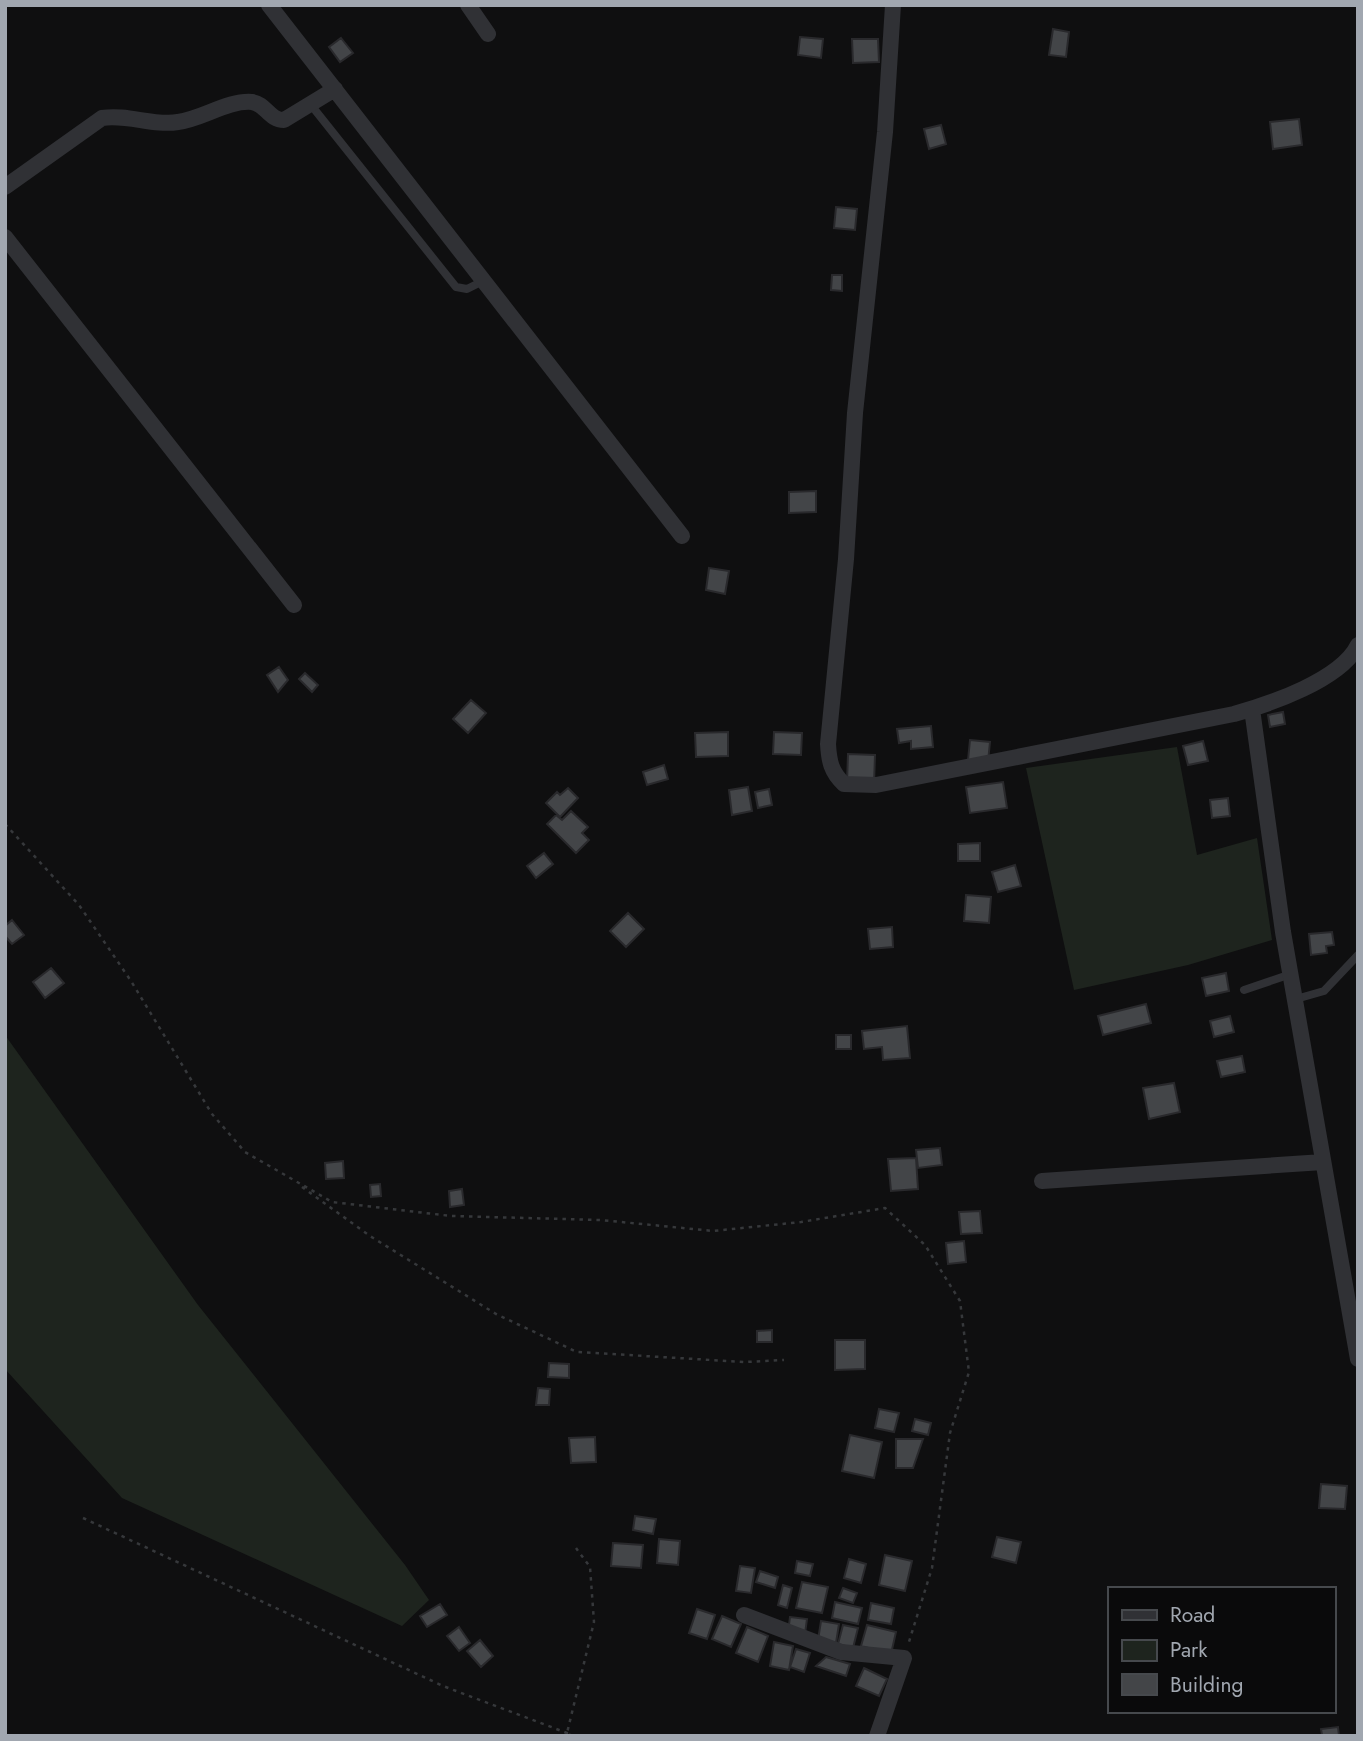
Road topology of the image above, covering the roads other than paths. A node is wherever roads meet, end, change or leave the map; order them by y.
1 (269, 5) edge
2 (893, 5) edge
3 (469, 6) edge
4 (488, 34) dead end
5 (335, 89) junction
6 (311, 105) junction
7 (5, 187) edge
8 (5, 237) edge
9 (485, 280) junction
10 (682, 536) dead end
11 (294, 605) dead end
12 (1358, 645) edge
13 (1252, 709) junction
14 (1358, 956) edge
15 (1291, 974) junction
16 (1244, 990) dead end
17 (1296, 999) junction
18 (1323, 1162) junction
19 (1042, 1181) dead end
20 (1358, 1359) edge
21 (744, 1615) dead end
22 (877, 1736) edge

1 - 5 street
2 - 13 street
3 - 4 street
5 - 6 street
5 - 9 street
6 - 7 street
6 - 9 lane
8 - 11 street
9 - 10 street
12 - 13 street
13 - 15 street
14 - 17 lane
15 - 16 lane
15 - 17 street
17 - 18 street
18 - 19 street
18 - 20 street
21 - 22 street

